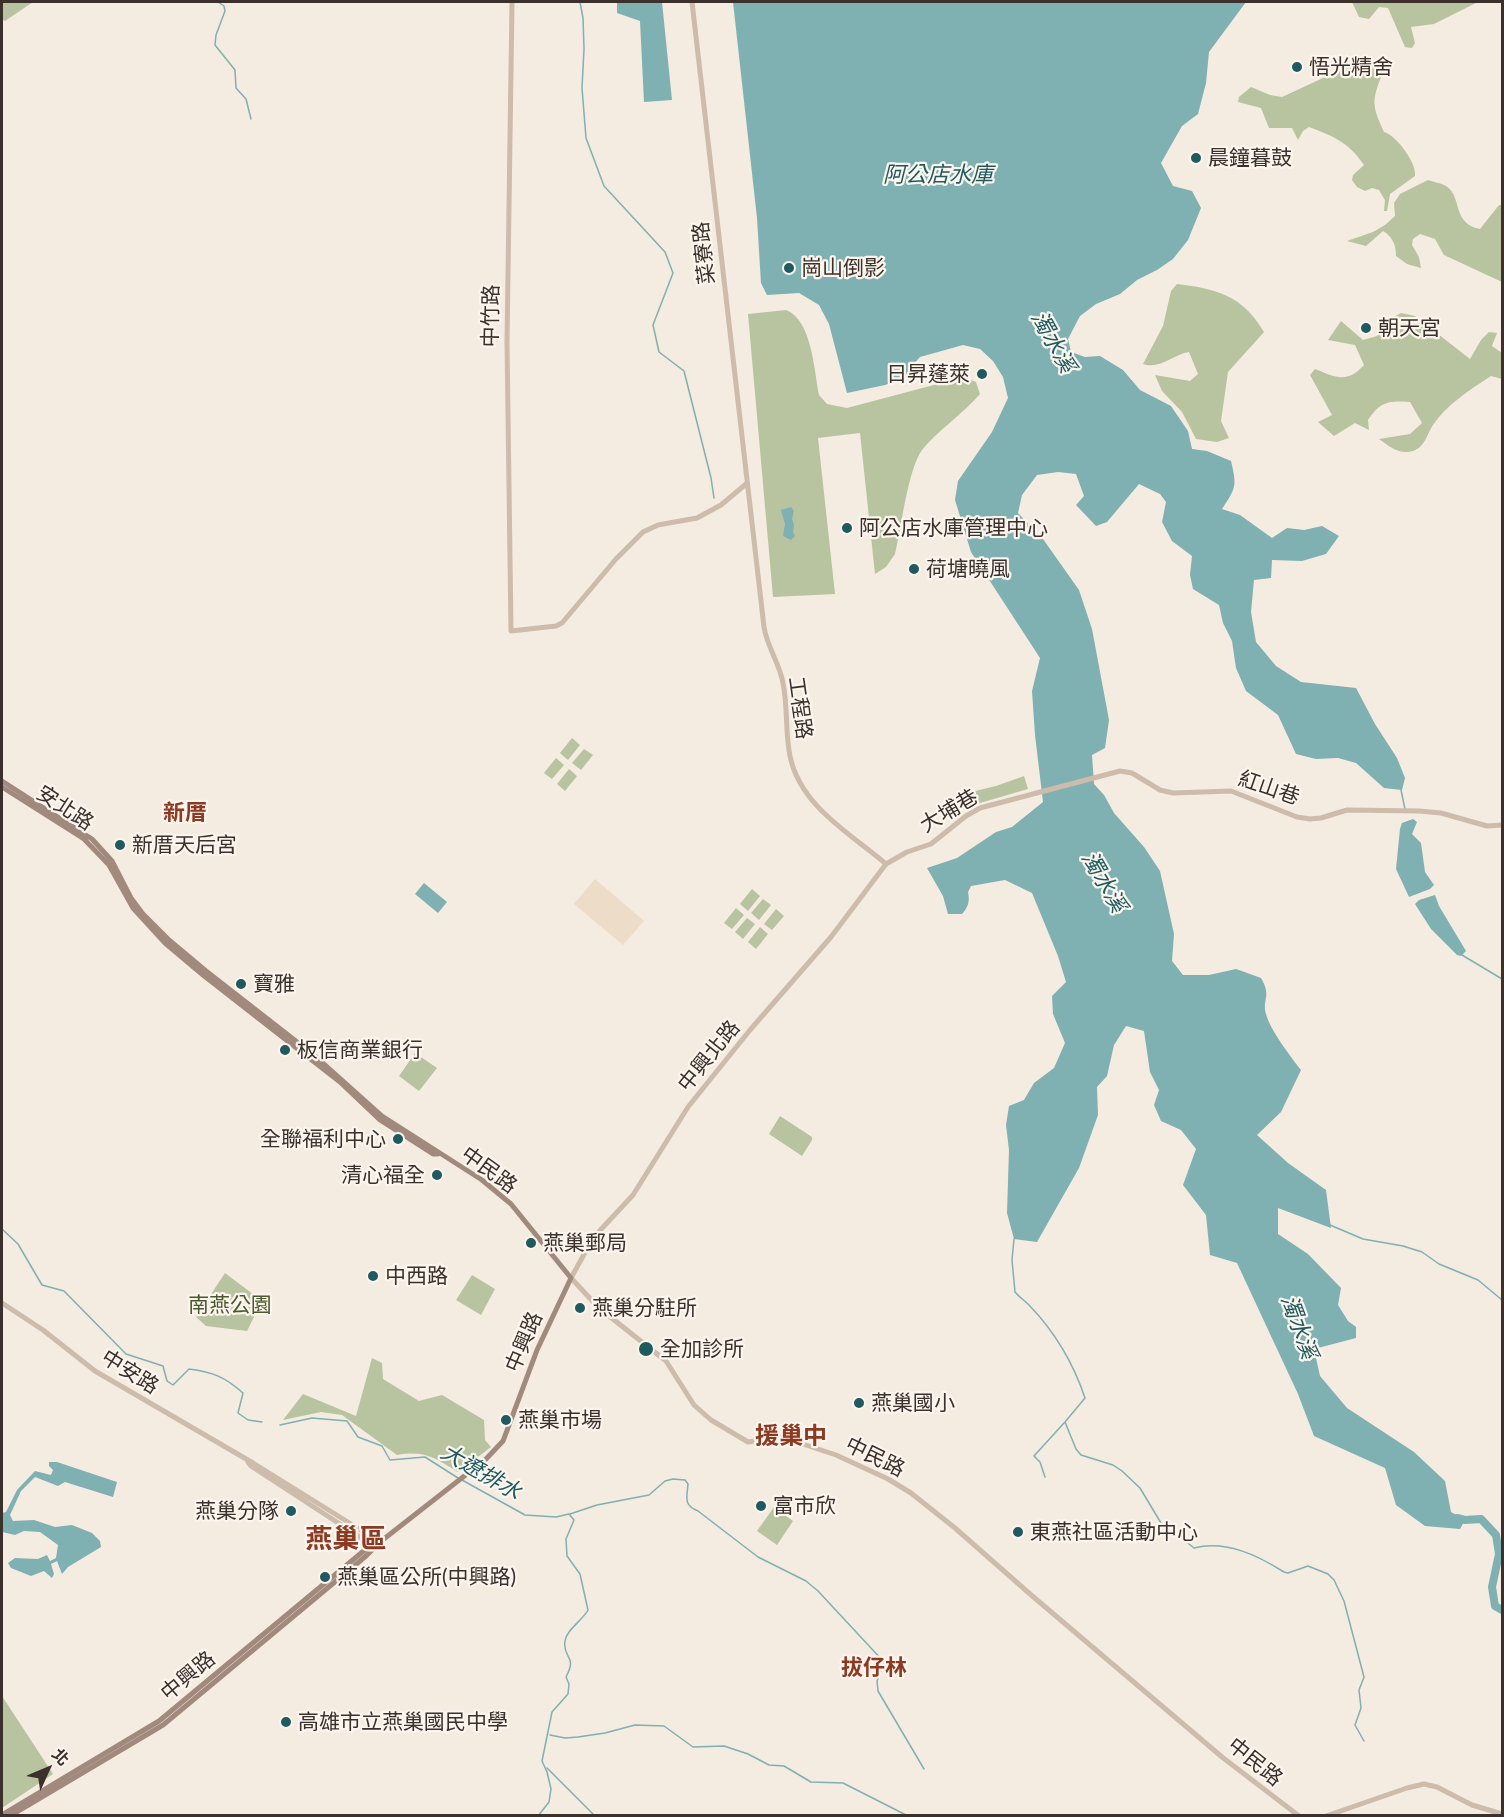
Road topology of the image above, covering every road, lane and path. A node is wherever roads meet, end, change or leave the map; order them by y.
1 (512, 2) edge
2 (692, 2) edge
3 (746, 484) junction
4 (2, 781) edge
5 (2, 787) edge
6 (1032, 793) joint
7 (1503, 825) edge
8 (886, 864) junction
9 (125, 884) joint
10 (125, 893) joint
11 (440, 1155) junction
12 (572, 1278) junction
13 (2, 1303) edge
14 (376, 1545) junction
15 (1503, 1814) edge
16 (2, 1815) edge
17 (10, 1815) edge
18 (1299, 1815) edge
19 (1326, 1815) edge

1 - 3 street, 中竹路
2 - 3 street, 菜寮路
3 - 8 street, 工程路
4 - 9 main road, 安北路
5 - 10 main road, 安北路
6 - 7 street, 紅山巷
6 - 8 street, 大埔巷
8 - 12 street, 中興北路
9 - 11 main road, 中民路
10 - 11 main road, 中民路
11 - 12 main road, 中民路
12 - 14 main road, 中興路
12 - 18 street, 中民路
13 - 14 street, 中安路
14 - 16 main road, 中興路
14 - 17 main road, 中興路
15 - 19 street

